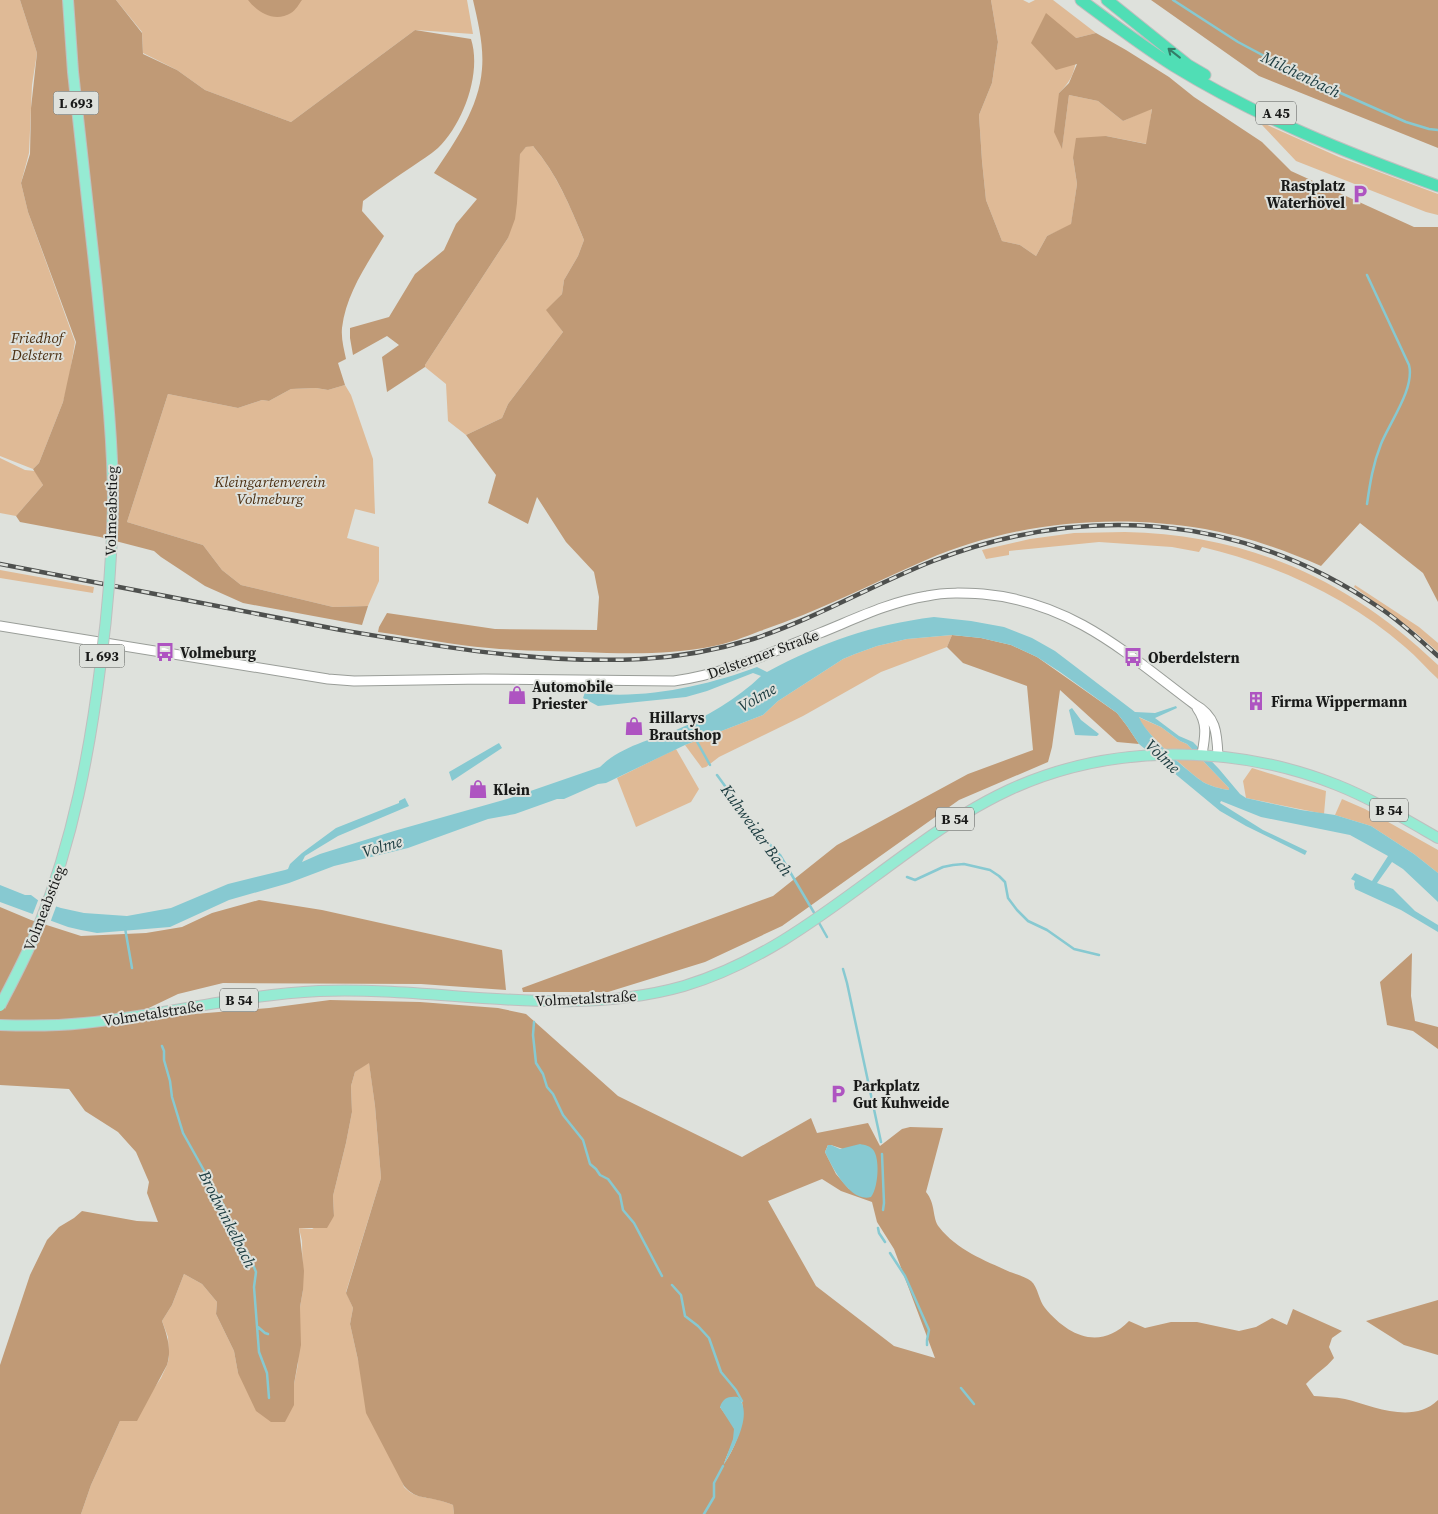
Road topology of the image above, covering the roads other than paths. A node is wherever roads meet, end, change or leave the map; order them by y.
1 (68, 0) edge
2 (1081, 0) edge
3 (1107, 0) edge
4 (1438, 179) edge
5 (1438, 186) edge
6 (0, 626) edge
7 (1194, 704) junction
8 (1202, 754) junction
9 (1218, 756) junction
10 (1438, 838) edge
11 (0, 1006) edge
12 (0, 1025) edge

1 - 11 main road, Volmeabstieg / L 693, bridge
2 - 5 highway, A 45
4 -> 3 highway, A 45
6 - 7 street, Delsterner Straße
7 - 8 street, Delsterner Straße
7 - 9 street, Delsterner Straße
8 - 9 main road, B 54
8 - 12 main road, Volmetalstraße / B 54
9 - 10 main road, B 54

